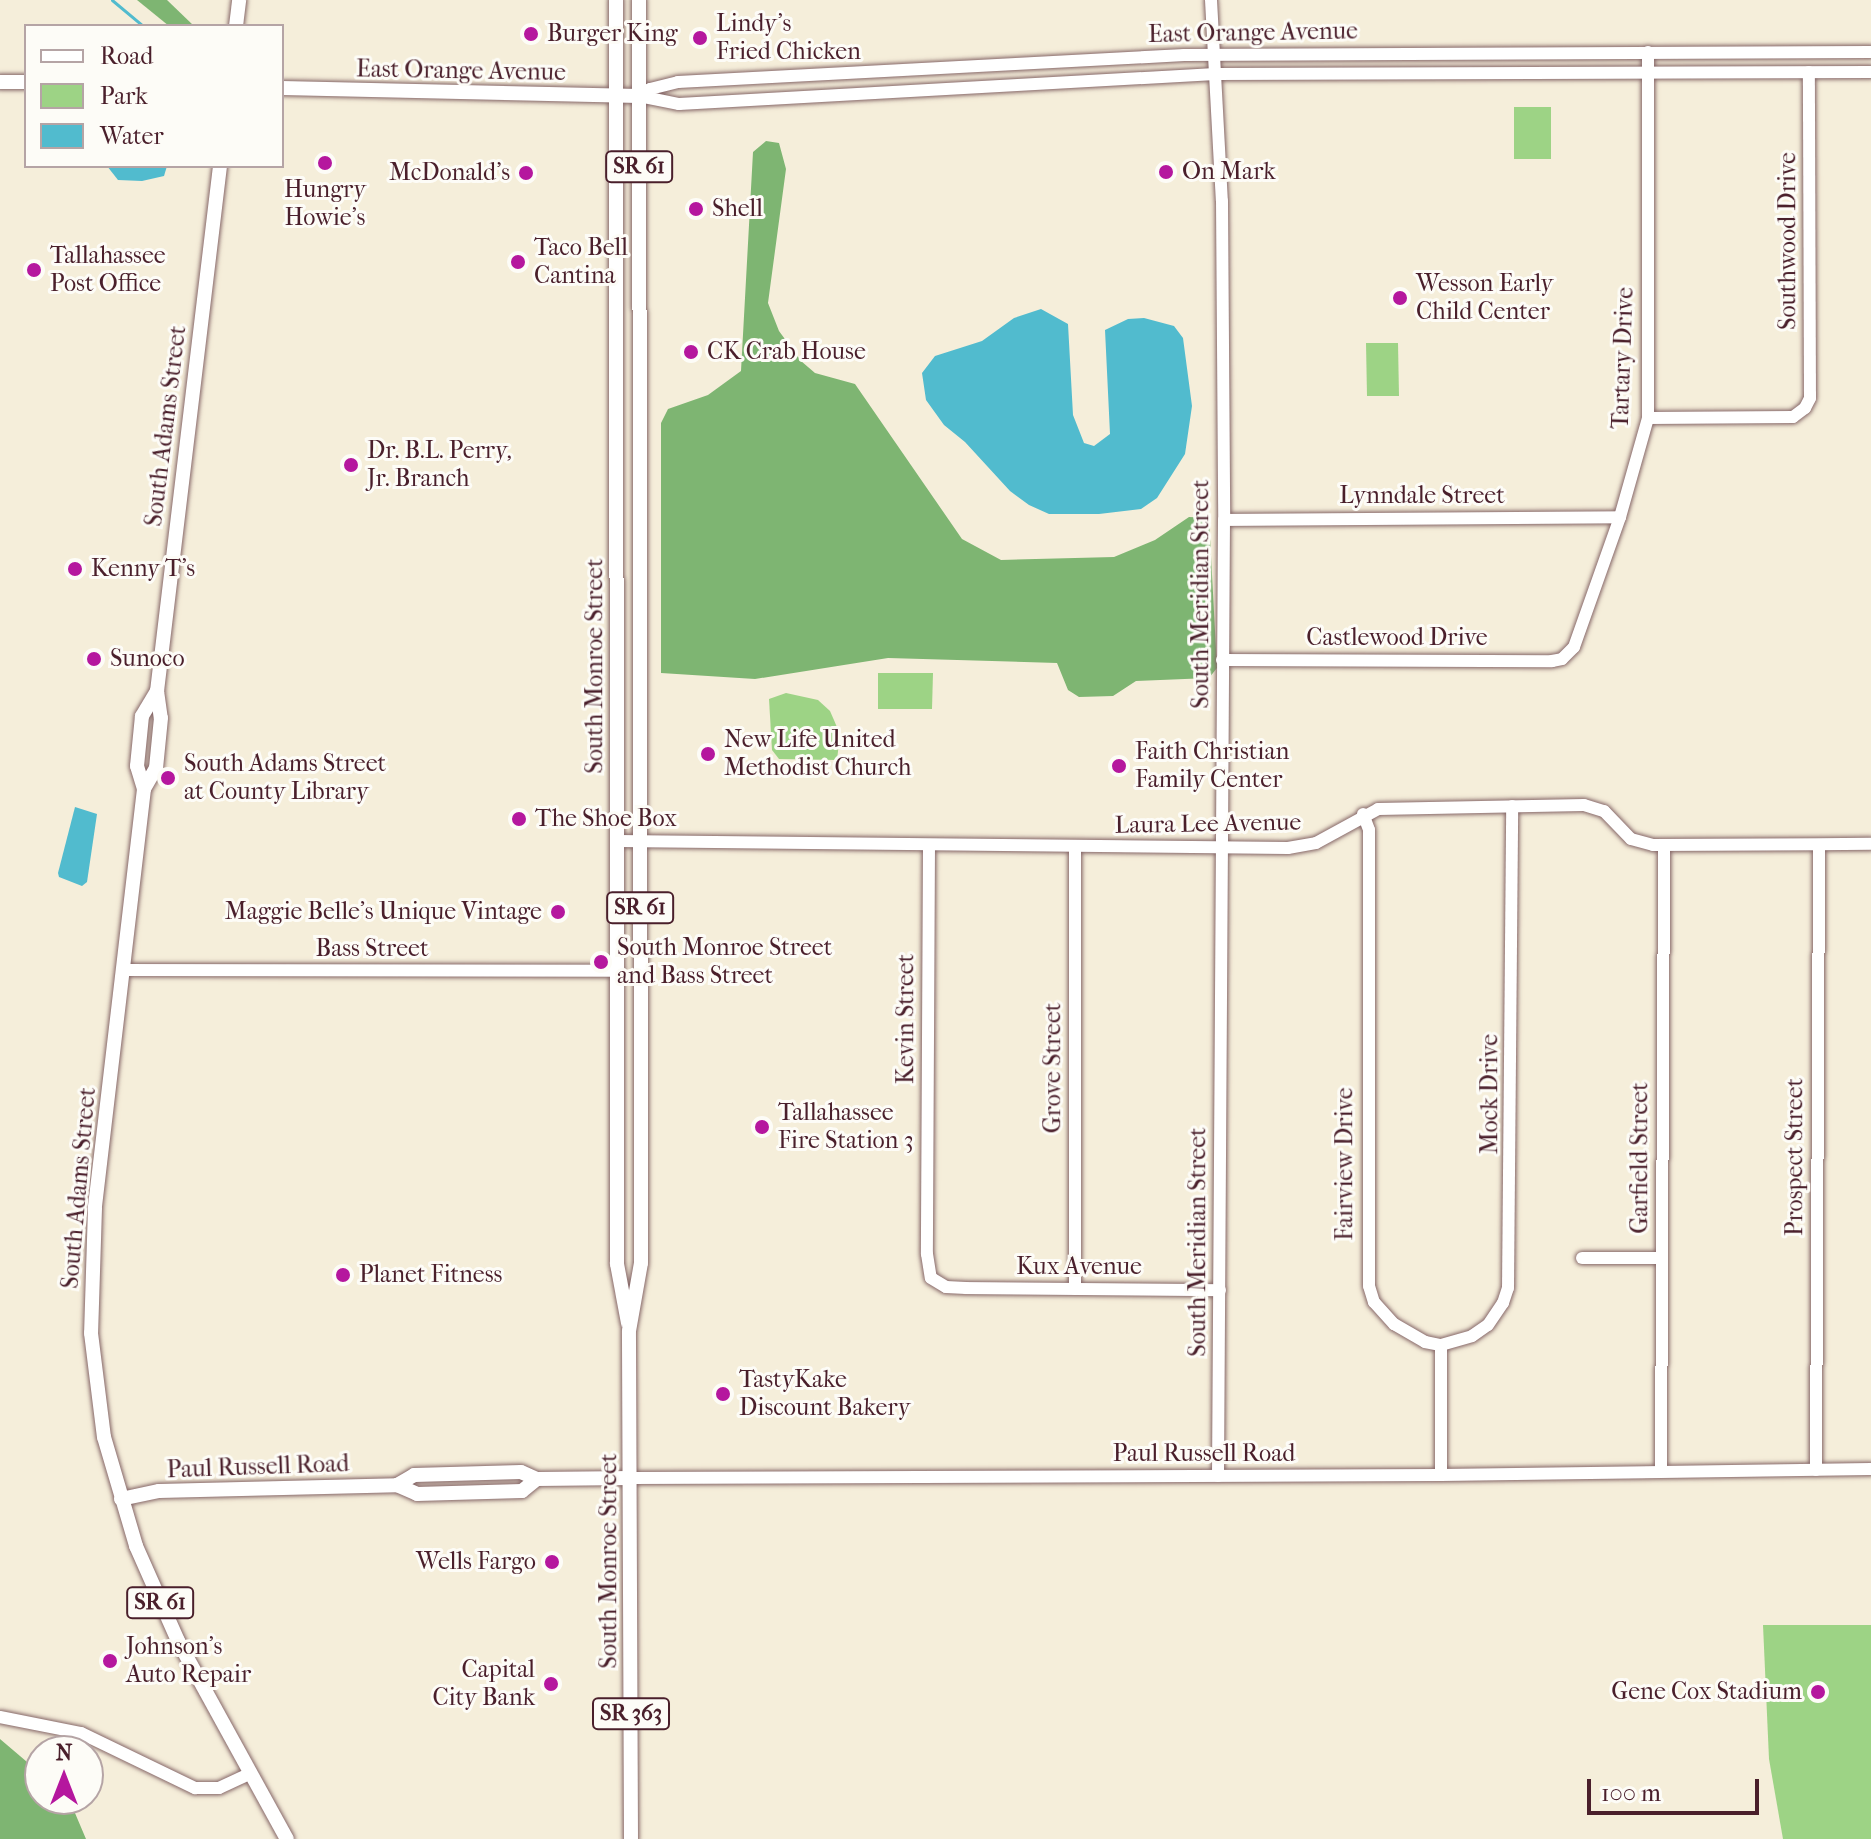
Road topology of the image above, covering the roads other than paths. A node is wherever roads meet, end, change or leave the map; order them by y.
1 (239, 0) edge
2 (616, 0) edge
3 (639, 0) edge
4 (1211, 0) edge
5 (236, 24) edge
6 (1648, 52) junction
7 (1871, 52) edge
8 (1214, 54) junction
9 (1648, 72) junction
10 (1809, 72) junction
11 (1871, 72) edge
12 (1215, 74) junction
13 (0, 82) edge
14 (24, 82) edge
15 (284, 88) edge
16 (616, 96) junction
17 (639, 96) junction
18 (220, 168) edge
19 (1648, 418) junction
20 (1620, 517) junction
21 (1224, 520) junction
22 (1569, 652) joint
23 (1222, 660) junction
24 (1512, 806) junction
25 (1363, 814) junction
26 (618, 841) junction
27 (640, 841) junction
28 (1871, 844) edge
29 (1819, 845) junction
30 (929, 846) junction
31 (1664, 846) junction
32 (1075, 847) junction
33 (1223, 849) junction
34 (124, 970) junction
35 (619, 971) junction
36 (618, 1072) junction
37 (641, 1072) junction
38 (618, 1205) junction
39 (641, 1227) junction
40 (1582, 1258) dead end
41 (1661, 1258) junction
42 (939, 1285) joint
43 (1075, 1289) junction
44 (1220, 1290) junction
45 (629, 1331) junction
46 (1441, 1345) junction
47 (1871, 1469) edge
48 (1816, 1470) junction
49 (1661, 1471) junction
50 (1441, 1475) junction
51 (1218, 1476) junction
52 (631, 1478) junction
53 (121, 1499) junction
54 (0, 1717) edge
55 (251, 1773) junction
56 (287, 1839) edge
57 (631, 1839) edge

1 - 5 main road
2 - 16 main road, South Monroe Street / SR 61
3 - 17 main road, South Monroe Street / SR 61
4 - 8 street, South Meridian Street
6 - 7 street, East Orange Avenue
6 - 8 street, East Orange Avenue
6 - 9 street, Tartary Drive
8 - 12 street, South Meridian Street
8 - 17 street, East Orange Avenue
9 - 10 street, East Orange Avenue
9 - 12 street, East Orange Avenue
9 - 19 street, Tartary Drive
10 - 11 street, East Orange Avenue
10 - 19 street, Southwood Drive
12 - 17 street, East Orange Avenue
12 - 21 street, South Meridian Street
13 - 14 main road
15 - 16 main road, East Orange Avenue
16 - 17 main road, East Orange Avenue
16 - 26 main road, South Monroe Street / SR 61
17 - 27 main road, South Monroe Street / SR 61
18 - 34 main road, South Adams Street
19 - 20 street, Tartary Drive
20 - 21 street, Lynndale Street
20 - 22 street, Tartary Drive
21 - 23 street, South Meridian Street
22 - 23 street, Castlewood Drive
23 - 33 street, South Meridian Street
24 - 25 street, Laura Lee Avenue
24 - 31 street, Laura Lee Avenue
24 - 46 street, Mock Drive
25 - 33 street, Laura Lee Avenue
25 - 46 street, Fairview Drive
26 - 27 street, Laura Lee Avenue
26 - 35 main road, South Monroe Street / SR 61
27 - 30 street, Laura Lee Avenue
27 - 37 main road, South Monroe Street / SR 61
28 - 29 street, Laura Lee Avenue
29 - 31 street, Laura Lee Avenue
29 - 48 street, Prospect Street
30 - 32 street, Laura Lee Avenue
30 - 42 street, Kevin Street
31 - 41 street, Garfield Street
32 - 33 street, Laura Lee Avenue
32 - 43 street, Grove Street
33 - 44 street, South Meridian Street
34 - 35 street, Bass Street
34 - 53 main road, South Adams Street
35 - 36 main road, South Monroe Street / SR 61
36 - 37 main road
36 - 38 main road, South Monroe Street / SR 61
37 - 39 main road, South Monroe Street / SR 61
38 - 39 main road
38 - 45 main road, South Monroe Street / SR 61
39 - 45 main road, South Monroe Street / SR 61
40 - 41 street
41 - 49 street, Garfield Street
42 - 43 street, Kux Avenue
43 - 44 street, Kux Avenue
44 - 51 street, South Meridian Street
45 - 52 main road, South Monroe Street / SR 61
46 - 50 street
47 - 48 street, Paul Russell Road
48 - 49 street, Paul Russell Road
49 - 50 street, Paul Russell Road
50 - 51 street, Paul Russell Road
51 - 52 street, Paul Russell Road
52 - 53 main road, Paul Russell Road
52 - 57 main road, South Monroe Street / SR 363
53 - 55 main road, South Adams Street / SR 61
54 - 55 street
55 - 56 main road, South Adams Street / SR 61

